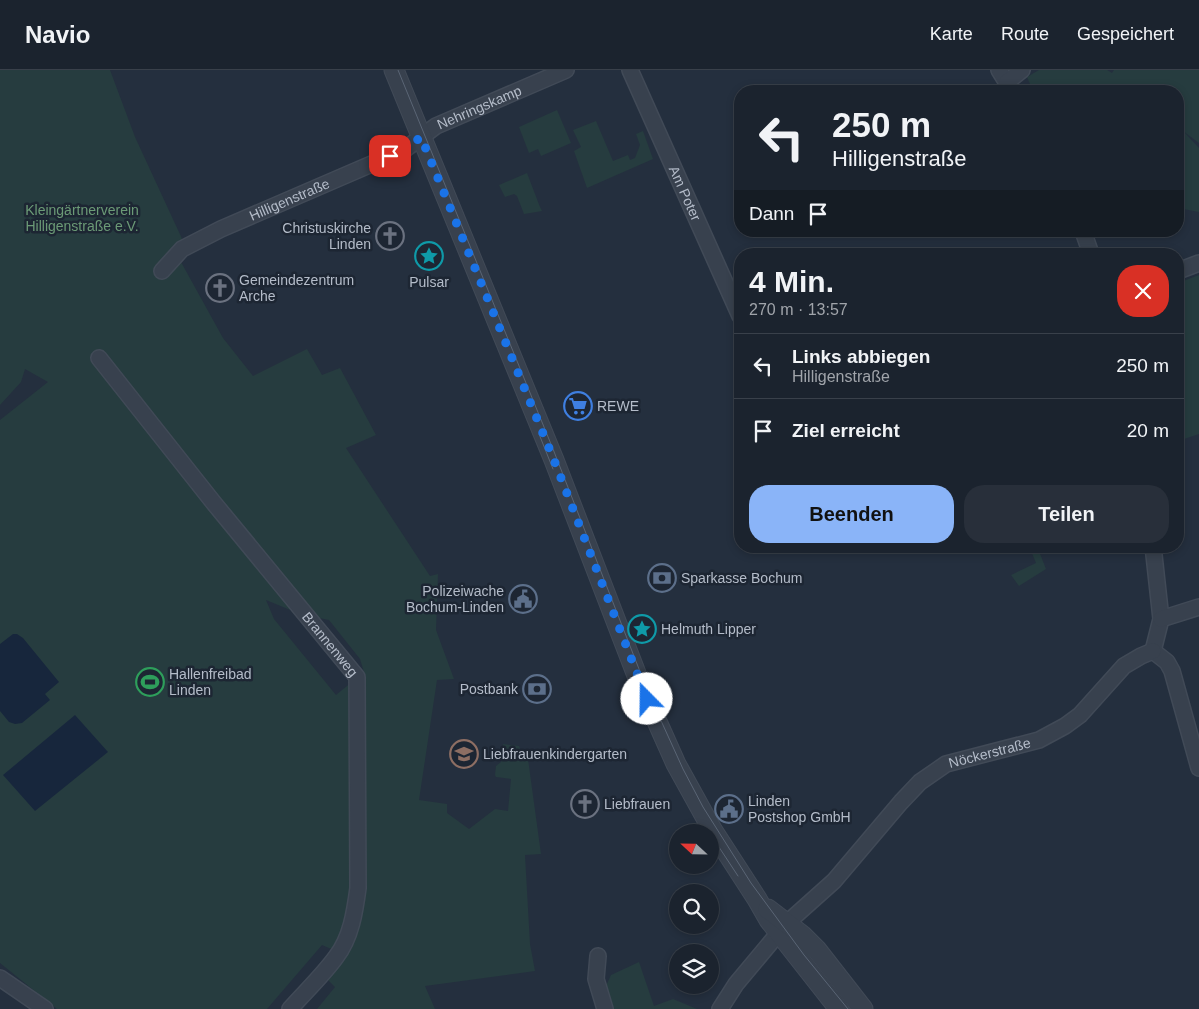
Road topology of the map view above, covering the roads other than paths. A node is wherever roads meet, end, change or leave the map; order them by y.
1 (394, 70) edge
2 (566, 70) edge
3 (630, 70) edge
4 (1022, 70) edge
5 (1006, 81) edge
6 (421, 137) junction
7 (1199, 263) edge
8 (1184, 269) edge
9 (162, 271) dead end
10 (734, 303) edge
11 (99, 358) dead end
12 (1154, 553) edge
13 (1199, 607) edge
14 (1161, 619) junction
15 (1153, 651) junction
16 (1198, 758) edge
17 (784, 928) junction
18 (598, 956) dead end
19 (0, 978) edge
20 (37, 1006) edge
21 (290, 1009) edge
22 (605, 1009) edge
23 (720, 1009) edge
24 (839, 1009) edge
25 (863, 1009) edge

1 - 6 street
2 - 6 street, Nehringskamp
3 - 10 street, Am Poter
4 - 5 street
6 - 9 street, Hilligenstraße
6 - 17 street
7 - 8 street
11 - 21 street, Brannenweg
12 - 14 street
13 - 14 street
14 - 15 street
15 - 16 street
15 - 17 street, Nöckerstraße
17 - 23 street, Nöckerstraße
17 - 24 street
17 - 25 street
18 - 22 street
19 - 20 street

